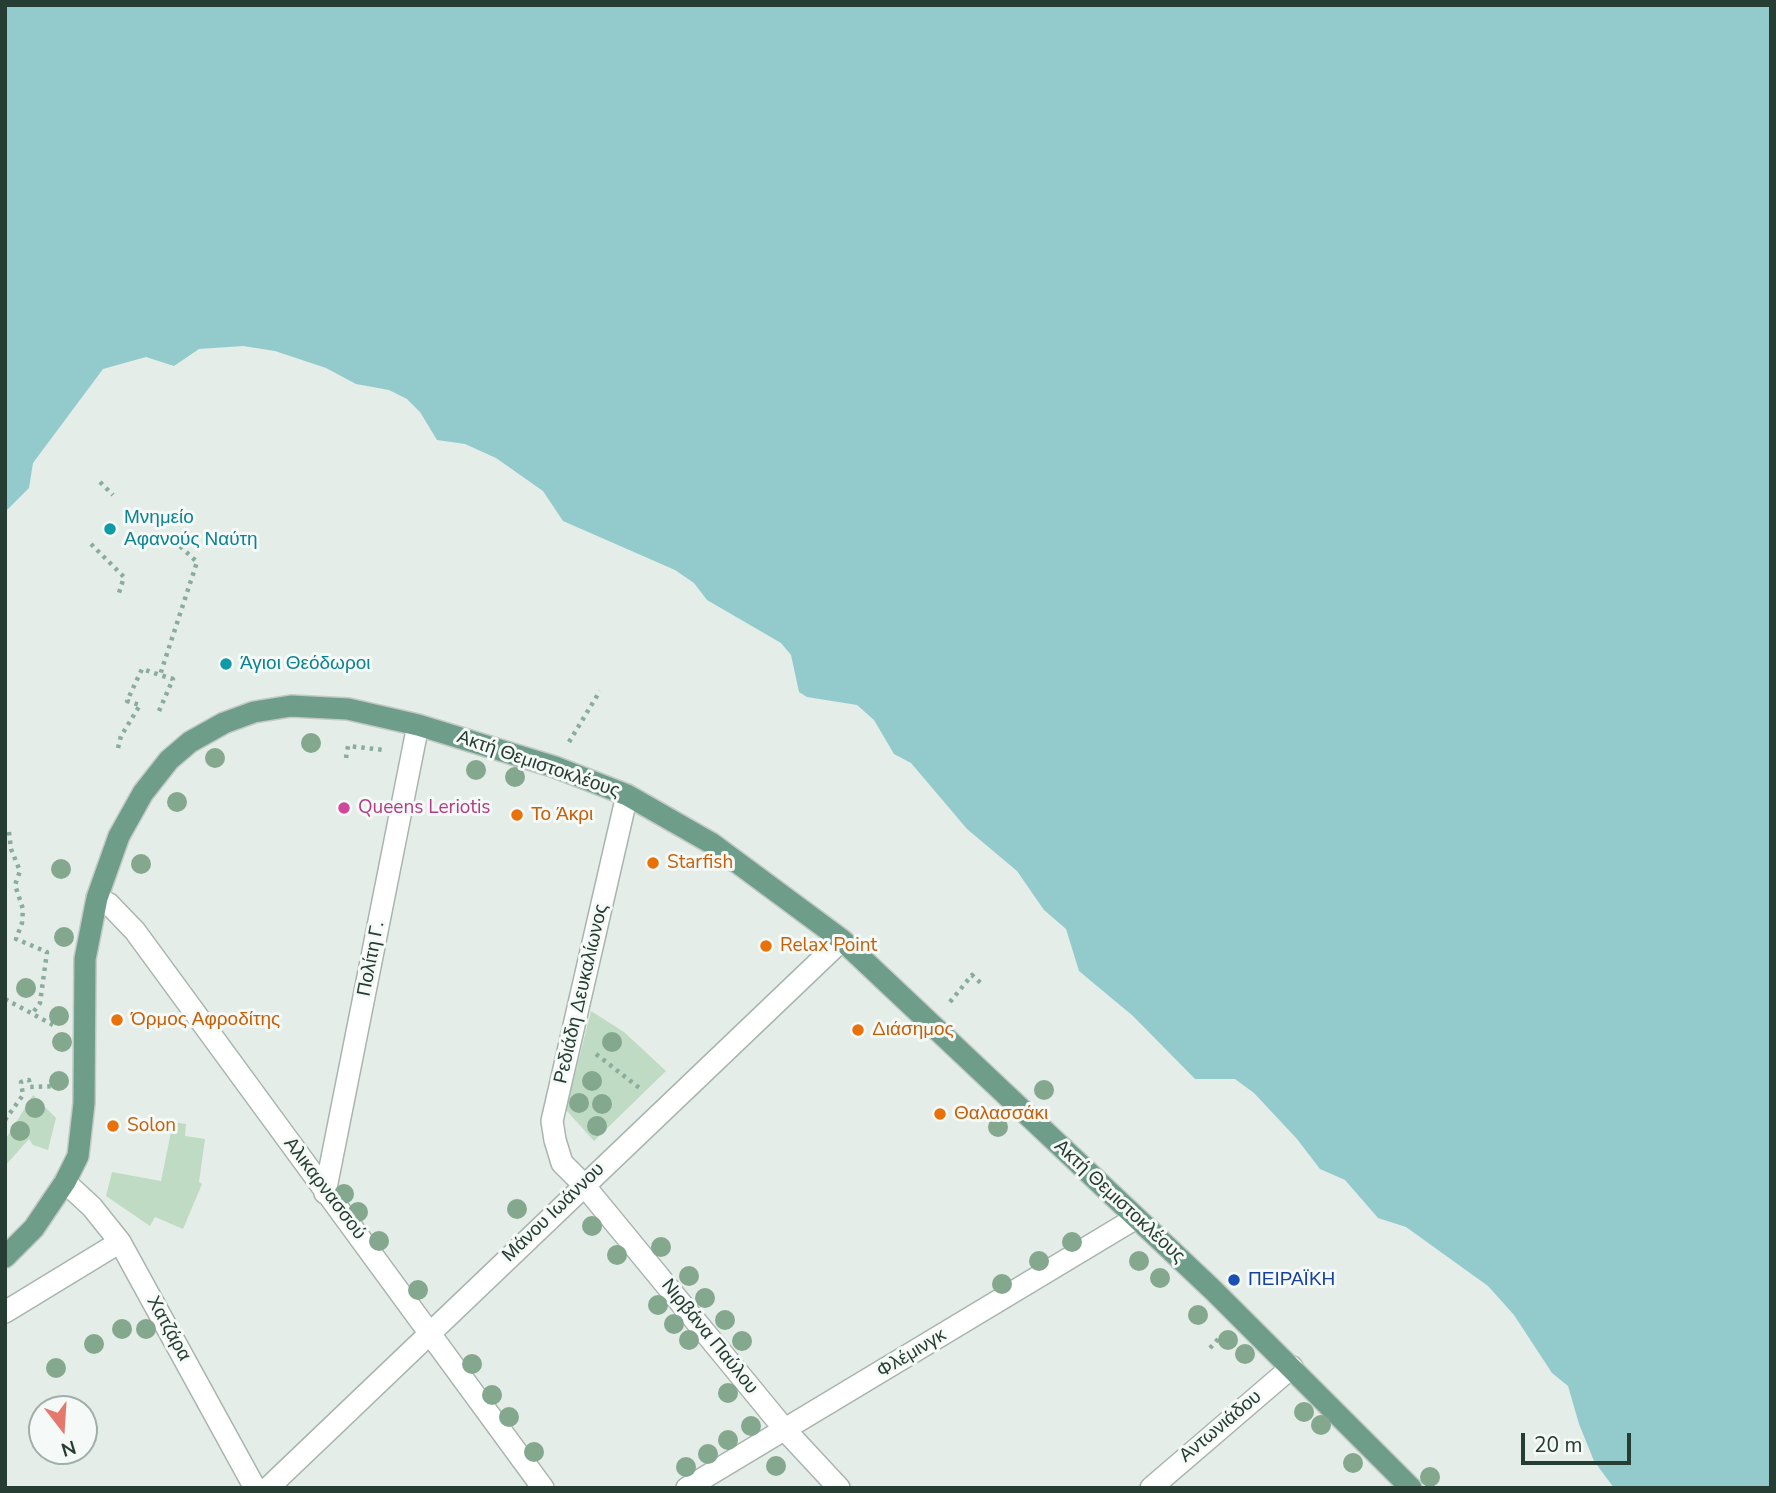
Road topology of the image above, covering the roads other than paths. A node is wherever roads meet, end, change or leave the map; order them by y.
1 (418, 725) junction
2 (627, 795) junction
3 (97, 898) junction
4 (842, 940) junction
5 (65, 1182) junction
6 (583, 1184) junction
7 (325, 1193) junction
8 (1136, 1218) junction
9 (120, 1242) junction
10 (5, 1257) edge
11 (5, 1312) edge
12 (431, 1331) junction
13 (1292, 1367) junction
14 (786, 1431) junction
15 (255, 1488) edge
16 (268, 1488) edge
17 (543, 1488) edge
18 (687, 1488) edge
19 (839, 1488) edge
20 (1150, 1488) edge
21 (1411, 1488) edge

1 - 2 main road, Ακτή Θεμιστοκλέους
1 - 3 main road, Ακτή Θεμιστοκλέους
1 - 7 street, Πολίτη Γ.
2 - 4 main road, Ακτή Θεμιστοκλέους
2 - 6 street, Ρεδιάδη Δευκαλίωνος
3 - 5 main road, Ακτή Θεμιστοκλέους
3 - 7 street, Αλικαρνασσού
4 - 6 street, Μάνου Ιωάννου
4 - 8 main road, Ακτή Θεμιστοκλέους
5 - 9 street, Χατζάρα
5 - 10 main road, Ακτή Θεμιστοκλέους
6 - 12 street, Μάνου Ιωάννου
6 - 14 street, Νιρβάνα Παύλου
7 - 12 street, Αλικαρνασσού
8 - 13 main road, Ακτή Θεμιστοκλέους
8 - 14 street, Φλέμινγκ
9 - 11 street
9 - 15 street, Χατζάρα
12 - 16 street, Μάνου Ιωάννου
12 - 17 street, Αλικαρνασσού
13 - 20 street, Αντωνιάδου
13 - 21 main road, Ακτή Θεμιστοκλέους
14 - 18 street, Φλέμινγκ
14 - 19 street, Νιρβάνα Παύλου

